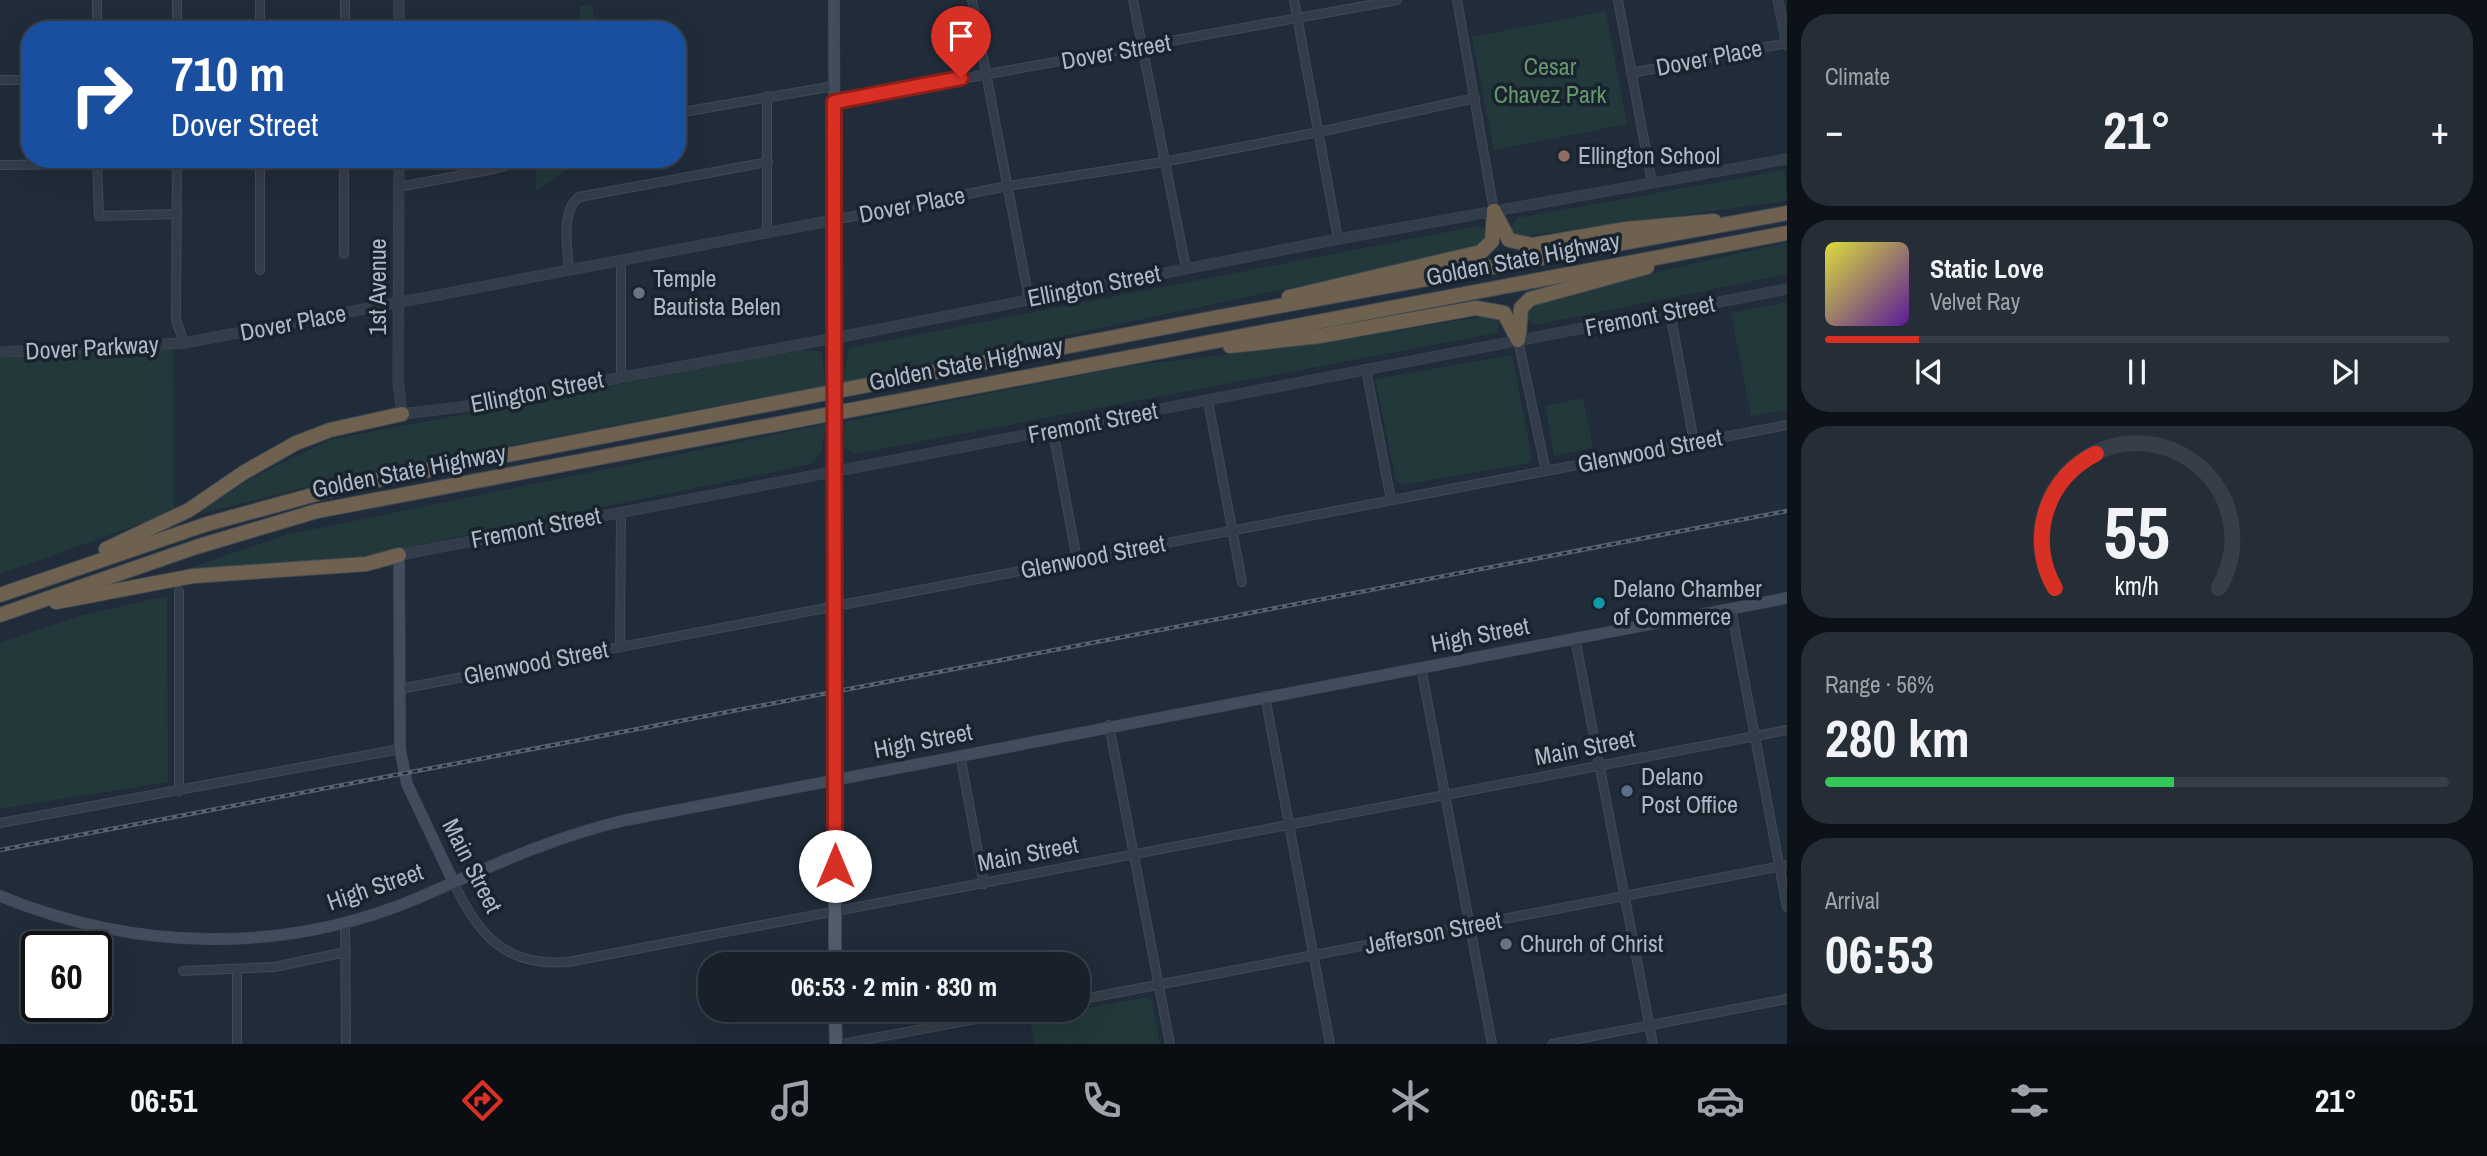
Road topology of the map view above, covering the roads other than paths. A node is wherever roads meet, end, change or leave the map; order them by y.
1 (97, 0) edge
2 (177, 0) edge
3 (260, 0) edge
4 (345, 0) edge
5 (398, 0) edge
6 (834, 0) edge
7 (972, 0) edge
8 (1133, 0) edge
9 (1294, 0) edge
10 (1397, 0) edge
11 (1457, 0) edge
12 (1618, 0) edge
13 (1779, 0) edge
14 (1298, 19) junction
15 (97, 21) edge
16 (177, 21) edge
17 (260, 21) edge
18 (345, 21) edge
19 (398, 21) edge
20 (1787, 44) edge
21 (1142, 48) junction
22 (1632, 73) junction
23 (986, 74) junction
24 (0, 80) edge
25 (21, 80) edge
26 (834, 86) junction
27 (767, 96) junction
28 (1475, 98) junction
29 (834, 102) junction
30 (686, 111) edge
31 (1319, 132) junction
32 (1787, 159) edge
33 (768, 162) junction
34 (1163, 162) junction
35 (2, 164) dead end
36 (21, 164) edge
37 (97, 168) edge
38 (177, 168) edge
39 (260, 168) edge
40 (344, 168) edge
41 (399, 168) edge
42 (497, 168) edge
43 (1652, 183) junction
44 (1007, 186) junction
45 (399, 187) junction
46 (1494, 211) junction
47 (1787, 213) edge
48 (177, 214) junction
49 (834, 220) junction
50 (1744, 221) junction
51 (767, 233) junction
52 (1787, 233) edge
53 (1338, 239) junction
54 (1728, 243) junction
55 (344, 254) dead end
56 (621, 260) junction
57 (1186, 268) junction
58 (260, 270) dead end
59 (569, 270) junction
60 (1787, 289) edge
61 (1029, 299) junction
62 (399, 303) junction
63 (1670, 312) junction
64 (1208, 319) junction
65 (835, 338) junction
66 (1518, 340) junction
67 (184, 343) junction
68 (0, 352) edge
69 (1152, 352) junction
70 (1366, 369) junction
71 (621, 376) junction
72 (1208, 401) junction
73 (402, 414) junction
74 (1787, 425) edge
75 (1053, 431) junction
76 (1694, 442) junction
77 (836, 469) junction
78 (1546, 471) junction
79 (1391, 500) junction
80 (621, 512) junction
81 (1232, 531) junction
82 (399, 555) junction
83 (1077, 560) junction
84 (1242, 582) dead end
85 (28, 585) junction
86 (179, 591) dead end
87 (0, 595) edge
88 (1787, 597) edge
89 (834, 606) junction
90 (1731, 608) junction
91 (5, 613) edge
92 (1575, 638) junction
93 (620, 647) junction
94 (1421, 667) junction
95 (400, 689) junction
96 (1265, 696) junction
97 (1109, 725) junction
98 (1787, 730) edge
99 (1756, 736) junction
100 (400, 749) junction
101 (960, 755) junction
102 (1600, 767) junction
103 (835, 779) junction
104 (179, 791) junction
105 (1445, 796) junction
106 (0, 823) edge
107 (1290, 826) junction
108 (1135, 855) junction
109 (1784, 866) edge
110 (453, 881) junction
111 (984, 884) junction
112 (1625, 896) junction
113 (0, 897) edge
114 (1787, 907) edge
115 (835, 912) junction
116 (345, 922) junction
117 (1470, 926) junction
118 (345, 952) junction
119 (835, 952) edge
120 (1314, 956) junction
121 (237, 970) junction
122 (183, 971) dead end
123 (1159, 985) junction
124 (1090, 998) edge
125 (1787, 999) edge
126 (835, 1022) edge
127 (960, 1022) edge
128 (1649, 1026) junction
129 (237, 1044) edge
130 (346, 1044) edge
131 (836, 1044) edge
132 (842, 1044) edge
133 (1170, 1044) edge
134 (1330, 1044) edge
135 (1492, 1044) edge
136 (1552, 1044) edge
137 (1653, 1044) edge

1 - 15 street
2 - 16 street
3 - 17 street
4 - 18 street
5 - 19 street
6 - 26 main road
7 - 23 street
8 - 21 street
9 - 14 street
10 - 14 street, Dover Street
11 - 28 street
12 - 22 street
13 - 20 street
14 - 21 street, Dover Street
14 - 31 street
20 - 22 street, Dover Place
21 - 23 street, Dover Street
21 - 34 street
22 - 43 street
23 - 29 street, Dover Street
23 - 44 street
24 - 25 street
26 - 27 street
26 - 29 main road
27 - 30 street
27 - 33 street
28 - 31 street, Dover Place
28 - 46 street
29 - 49 main road
31 - 34 street, Dover Place
31 - 53 street
32 - 43 street, Ellington Street
33 - 51 street
33 - 59 street
34 - 44 street, Dover Place
34 - 57 street
35 - 36 street
37 - 48 street
38 - 48 street
39 - 58 street
40 - 55 street
41 - 45 street, 1st Avenue
42 - 45 street
43 - 46 street, Ellington Street
44 - 49 street, Dover Place
44 - 61 street
45 - 62 street, 1st Avenue
46 - 50 highway
46 - 53 street, Ellington Street
46 - 64 highway
47 - 50 highway, Golden State Highway
48 - 67 street
49 - 51 street, Dover Place
49 - 65 main road
50 - 64 highway, Golden State Highway
51 - 56 street, Dover Place
52 - 54 highway, Golden State Highway
53 - 57 street, Ellington Street
54 - 66 highway
54 - 69 highway, Golden State Highway
56 - 59 street, Dover Place
56 - 71 street
57 - 61 street, Ellington Street
59 - 62 street, Dover Place
60 - 63 street, Fremont Street
61 - 65 street, Ellington Street
62 - 67 street, Dover Place
62 - 73 street, 1st Avenue
63 - 66 street, Fremont Street
63 - 76 street
64 - 85 highway, Golden State Highway
65 - 71 street, Ellington Street
65 - 77 main road, bridge
66 - 69 highway
66 - 70 street, Fremont Street
66 - 78 street
67 - 68 street, Dover Parkway
69 - 91 highway, Golden State Highway
70 - 72 street, Fremont Street
70 - 79 street
71 - 73 street, Ellington Street
72 - 75 street, Fremont Street
72 - 81 street
73 - 85 highway
74 - 76 street, Glenwood Street
75 - 77 street, Fremont Street
75 - 83 street
76 - 78 street, Glenwood Street
77 - 80 street, Fremont Street
77 - 89 main road
78 - 79 street, Glenwood Street
79 - 81 street, Glenwood Street
80 - 82 street, Fremont Street
80 - 93 street
81 - 83 street, Glenwood Street
81 - 84 street
82 - 91 highway
82 - 95 main road
83 - 89 street, Glenwood Street
85 - 87 highway, Golden State Highway
86 - 104 street
88 - 90 main road, High Street
89 - 93 street, Glenwood Street
89 - 103 main road
90 - 92 main road, High Street
90 - 99 street
92 - 94 main road, High Street
92 - 102 street
93 - 95 street, Glenwood Street
94 - 96 main road, High Street
94 - 105 street
95 - 100 main road
96 - 97 main road, High Street
96 - 107 street
97 - 101 main road, High Street
97 - 108 street
98 - 99 street, Main Street
99 - 102 street, Main Street
99 - 109 street
100 - 104 street
100 - 110 main road, Main Street
101 - 103 main road, High Street
101 - 111 street
102 - 105 street, Main Street
102 - 112 street
103 - 110 main road, High Street
103 - 115 main road
104 - 106 street
105 - 107 street, Main Street
105 - 117 street
107 - 108 street, Main Street
107 - 120 street
108 - 111 street, Main Street
108 - 123 street
109 - 112 street, Jefferson Street
109 - 114 street
110 - 115 street, Main Street
110 - 116 main road, High Street
111 - 115 street, Main Street
112 - 117 street, Jefferson Street
112 - 128 street
113 - 116 main road, High Street
115 - 119 main road
116 - 118 street
117 - 120 street, Jefferson Street
117 - 135 street
118 - 121 street
118 - 130 street
120 - 123 street, Jefferson Street
120 - 134 street
121 - 122 street
121 - 129 street
123 - 124 street, Jefferson Street
123 - 133 street
125 - 128 street
126 - 131 main road
127 - 132 street
128 - 136 street
128 - 137 street

